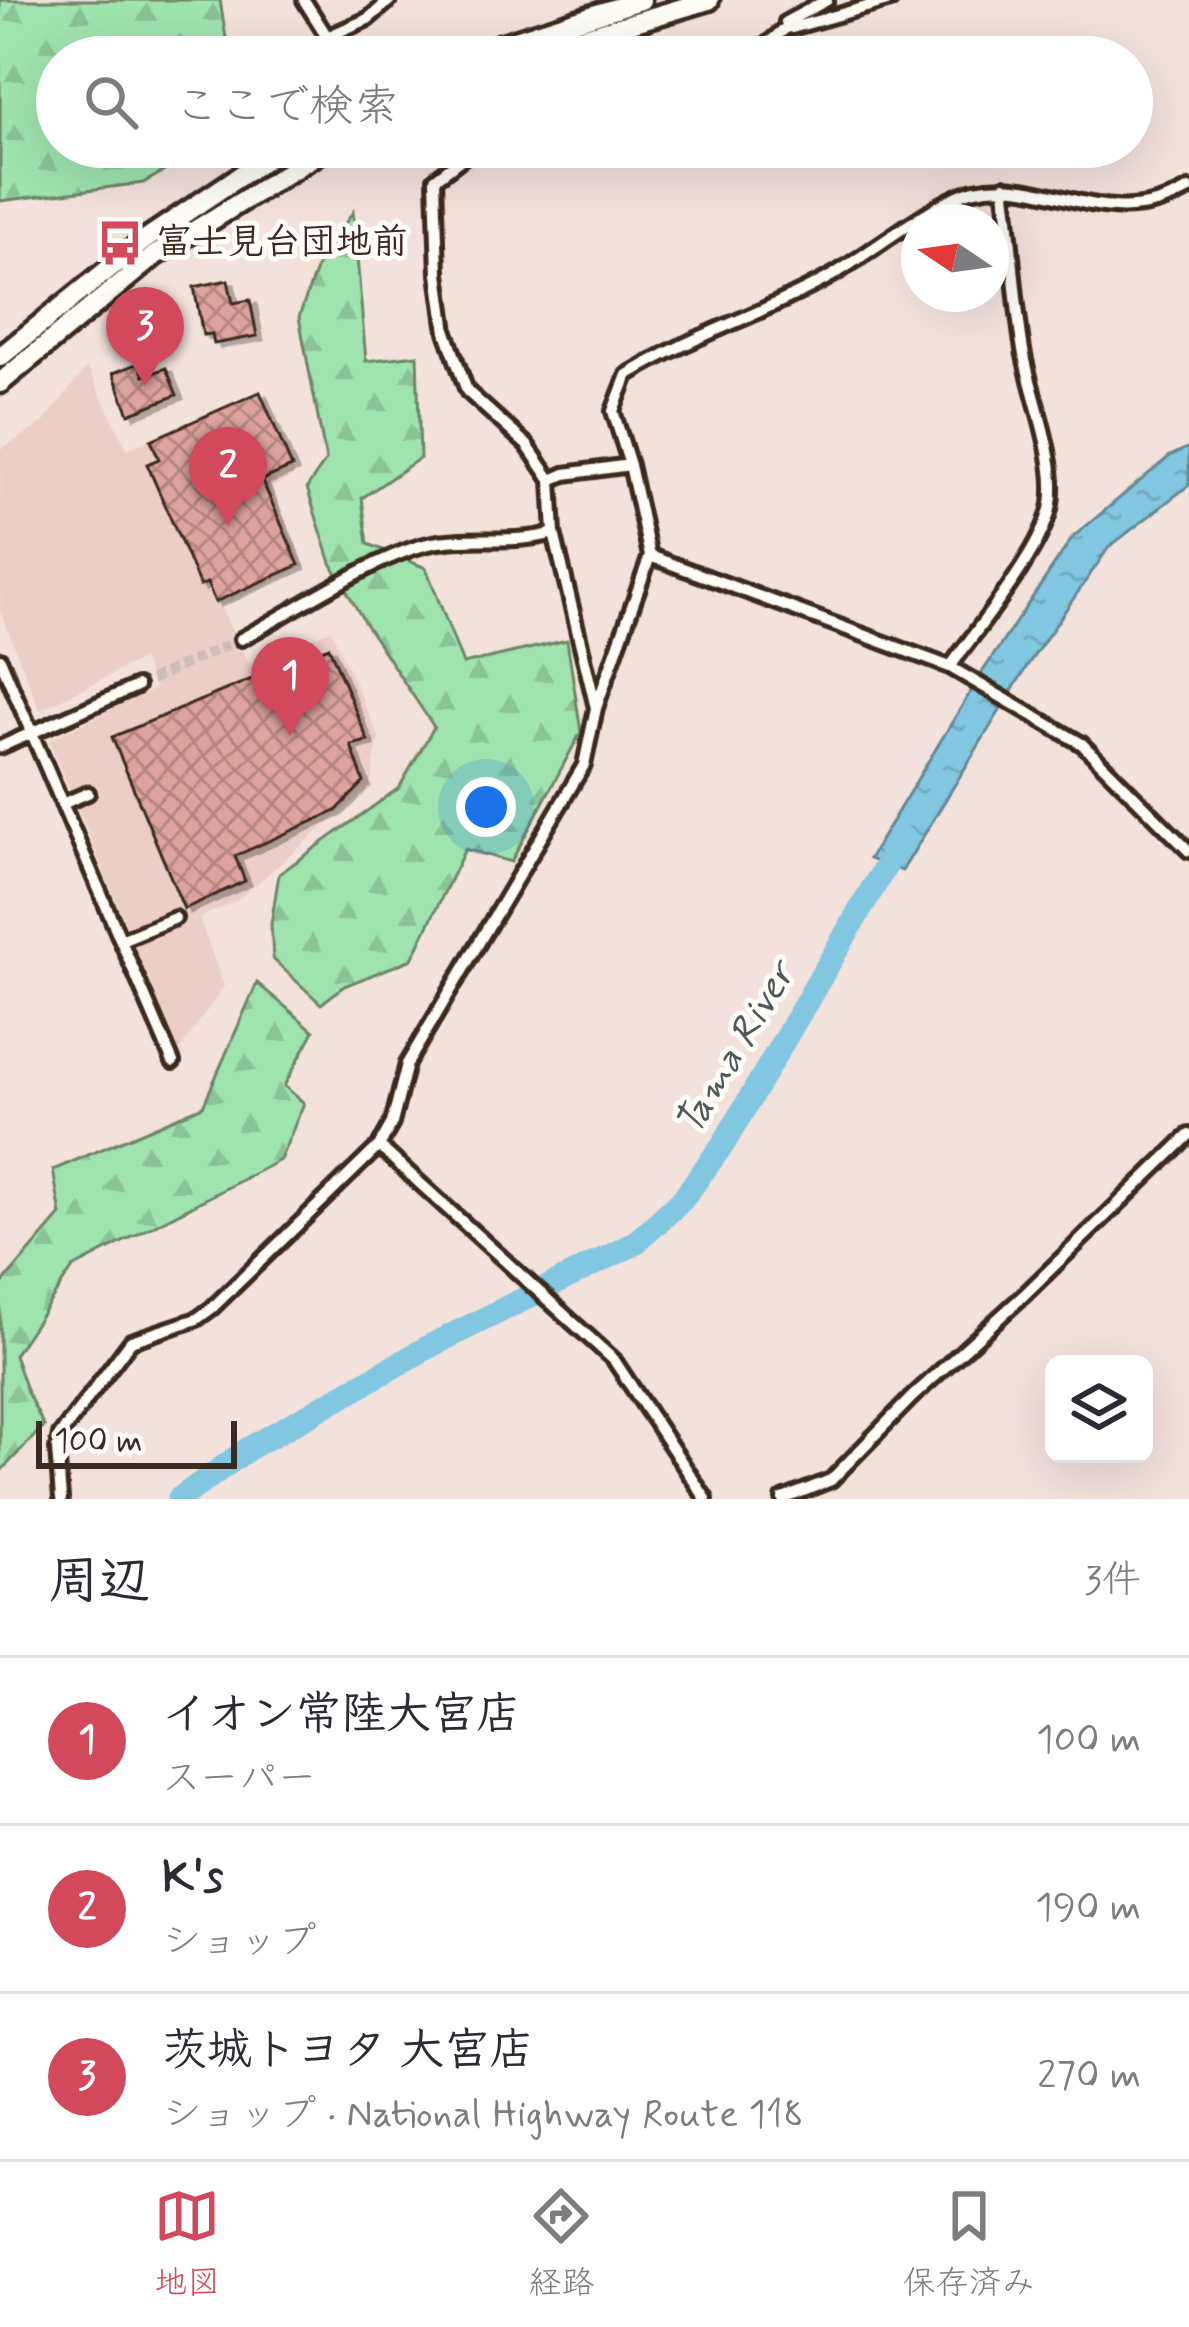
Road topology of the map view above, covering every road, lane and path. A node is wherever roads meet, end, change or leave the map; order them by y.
1 (304, 0) edge
2 (390, 0) edge
3 (641, 0) edge
4 (709, 0) edge
5 (827, 0) edge
6 (891, 0) edge
7 (787, 27) junction
8 (328, 36) joint
9 (528, 36) edge
10 (588, 36) edge
11 (776, 36) edge
12 (252, 168) edge
13 (292, 168) edge
14 (449, 168) edge
15 (1004, 186) junction
16 (1189, 189) edge
17 (0, 356) edge
18 (0, 383) edge
19 (630, 465) junction
20 (551, 480) junction
21 (554, 533) junction
22 (650, 556) junction
23 (241, 640) tunnel mouth
24 (0, 659) edge
25 (950, 667) junction
26 (137, 686) tunnel mouth
27 (596, 708) junction
28 (32, 733) junction
29 (0, 747) edge
30 (88, 793) dead end
31 (62, 803) junction
32 (1189, 851) edge
33 (175, 919) dead end
34 (121, 940) junction
35 (172, 1062) dead end
36 (1189, 1135) edge
37 (379, 1146) junction
38 (61, 1499) edge
39 (706, 1499) edge
40 (783, 1499) edge

1 - 8 street
2 - 8 street
3 - 9 highway
4 - 10 highway
5 - 7 street
6 - 7 street
7 - 11 street
12 - 17 highway
13 - 18 highway
14 - 20 street
15 - 16 street
15 - 19 street
15 - 25 street
19 - 20 street
19 - 22 street
20 - 21 street
21 - 23 street
21 - 27 street
22 - 25 street
22 - 27 street
24 - 28 street
25 - 32 street
26 - 28 street
27 - 37 street
28 - 29 street
28 - 31 street
30 - 31 street
31 - 34 street
33 - 34 street
34 - 35 street
36 - 40 street
37 - 38 street
37 - 39 street

